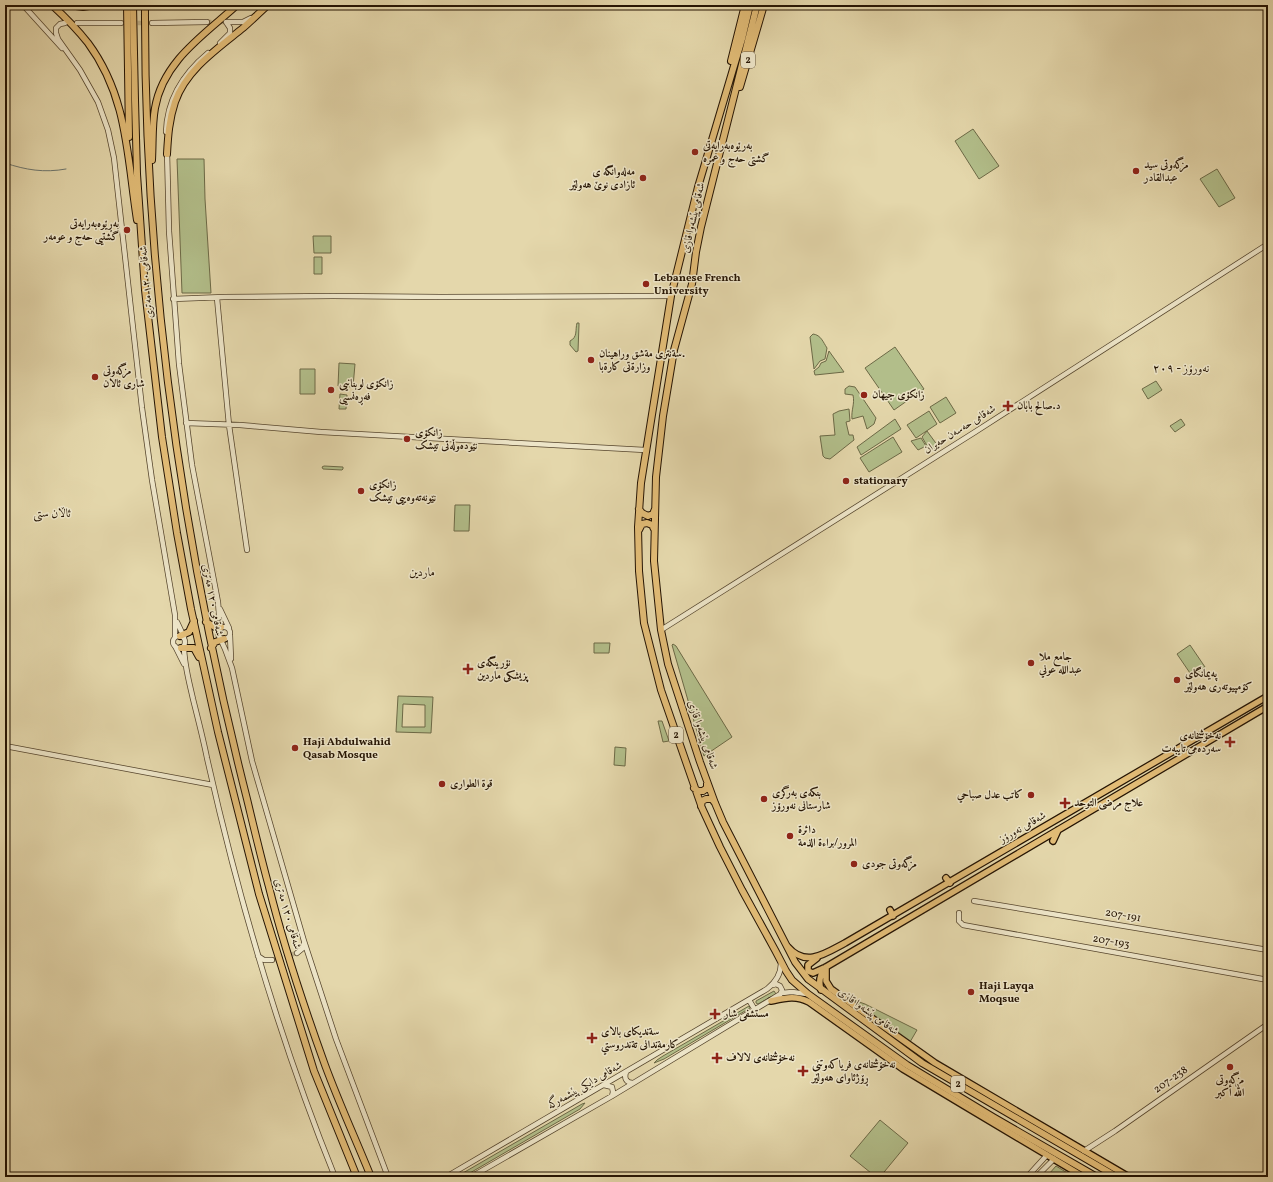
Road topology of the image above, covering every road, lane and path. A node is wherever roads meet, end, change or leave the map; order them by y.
1 (23, 5) edge
2 (52, 5) edge
3 (69, 5) edge
4 (95, 5) edge
5 (127, 5) edge
6 (133, 5) edge
7 (145, 5) edge
8 (231, 5) edge
9 (237, 5) edge
10 (745, 5) edge
11 (750, 5) edge
12 (757, 5) edge
13 (764, 5) edge
14 (267, 6) edge
15 (207, 22) tunnel mouth
16 (65, 23) dead end
17 (77, 23) dead end
18 (121, 23) dead end
19 (152, 23) tunnel mouth
20 (200, 38) junction
21 (76, 63) junction
22 (719, 113) junction
23 (730, 115) junction
24 (167, 154) junction
25 (131, 177) junction
26 (152, 215) junction
27 (1268, 244) edge
28 (142, 245) junction
29 (671, 296) junction
30 (218, 298) junction
31 (173, 299) junction
32 (186, 423) junction
33 (229, 424) junction
34 (645, 450) junction
35 (238, 484) junction
36 (244, 487) dead end
37 (639, 507) junction
38 (655, 509) junction
39 (654, 530) junction
40 (638, 532) junction
41 (247, 550) dead end
42 (218, 602) junction
43 (174, 615) junction
44 (194, 622) junction
45 (206, 622) junction
46 (229, 628) junction
47 (662, 630) junction
48 (220, 633) junction
49 (230, 634) junction
50 (180, 636) junction
51 (175, 646) junction
52 (183, 647) junction
53 (211, 648) junction
54 (203, 665) junction
55 (186, 667) junction
56 (232, 668) junction
57 (1268, 696) edge
58 (1268, 706) edge
59 (5, 746) edge
60 (1197, 748) junction
61 (1206, 749) dead end
62 (707, 781) junction
63 (1124, 781) junction
64 (213, 785) junction
65 (1116, 785) junction
66 (694, 787) junction
67 (1127, 788) junction
68 (1121, 792) junction
69 (715, 803) junction
70 (702, 808) junction
71 (1058, 830) junction
72 (1053, 841) dead end
73 (974, 901) dead end
74 (935, 902) junction
75 (942, 904) dead end
76 (959, 913) dead end
77 (304, 941) junction
78 (786, 945) junction
79 (1268, 950) edge
80 (297, 953) tunnel mouth
81 (257, 954) junction
82 (819, 957) junction
83 (272, 960) tunnel mouth
84 (781, 963) junction
85 (826, 967) junction
86 (1268, 980) edge
87 (772, 985) junction
88 (821, 990) junction
89 (808, 994) junction
90 (780, 995) junction
91 (749, 1000) junction
92 (771, 1001) junction
93 (816, 1003) junction
94 (755, 1010) junction
95 (1268, 1024) edge
96 (894, 1034) junction
97 (890, 1040) junction
98 (626, 1072) junction
99 (634, 1083) junction
100 (604, 1085) junction
101 (612, 1096) junction
102 (1056, 1137) junction
103 (1084, 1151) junction
104 (1052, 1154) junction
105 (1115, 1176) edge
106 (335, 1177) edge
107 (357, 1177) edge
108 (371, 1177) edge
109 (388, 1177) edge
110 (446, 1177) edge
111 (471, 1177) edge
112 (1027, 1177) edge
113 (1036, 1177) edge
114 (1084, 1177) edge
115 (1097, 1177) edge
116 (1129, 1177) edge

1 - 21 street
2 - 25 highway
3 - 4 highway
5 - 25 highway
6 - 28 highway, شەقامی ١٢٠ مەتری
7 - 26 highway, شەقامی ١٢٠ مەتری
8 - 20 highway
9 - 20 highway
10 - 22 highway, شەقامی پێشەوا قازی / 2
11 - 22 highway, شەقامی پێشەوا قازی
12 - 23 highway, شەقامی پێشەوا قازی
13 - 23 highway, شەقامی پێشەوا قازی / 2
14 - 24 highway
14 - 24 street
15 - 19 street
16 - 21 street
17 - 18 street
20 - 26 highway
21 - 43 street
22 - 29 highway, شەقامی پێشەوا قازی / 2
23 - 38 highway, شەقامی پێشەوا قازی / 2
24 - 31 street
25 - 28 highway
26 - 45 highway, شەقامی ١٢٠ مەتری
27 - 47 street, شەقامی حەسەن حەیران
28 - 44 highway, شەقامی ١٢٠ مەتری
29 - 30 street
29 - 34 highway, شەقامی پێشەوا قازی / 2
30 - 31 street
30 - 33 street
31 - 32 street
32 - 33 street
32 - 42 street
33 - 34 street
33 - 35 street
34 - 37 highway, شەقامی پێشەوا قازی / 2
35 - 36 street
35 - 41 street
37 - 38 highway
37 - 40 highway, شەقامی پێشەوا قازی / 2
38 - 39 highway, شەقامی پێشەوا قازی / 2
39 - 40 highway
39 - 47 highway, شەقامی پێشەوا قازی / 2
40 - 66 highway, شەقامی پێشەوا قازی / 2
42 - 46 street
42 - 48 street
43 - 50 street
43 - 50 street
44 - 50 highway
44 - 54 highway, شەقامی ١٢٠ مەتری
45 - 48 highway
45 - 53 highway, شەقامی ١٢٠ مەتری
46 - 48 street
46 - 49 street
47 - 62 highway, شەقامی پێشەوا قازی / 2
48 - 49 street
48 - 53 highway
48 - 56 street
49 - 56 street
50 - 51 street
50 - 52 street
51 - 52 street
51 - 55 street
52 - 54 highway
52 - 55 street
53 - 108 highway, شەقامی ١٢٠ مەتری
54 - 107 highway, شەقامی ١٢٠ مەتری
55 - 64 street
56 - 77 street
57 - 63 main road, شەقامی نەورۆز
58 - 60 main road, شەقامی نەورۆز
59 - 64 street
60 - 61 main road
60 - 67 main road, شەقامی نەورۆز
62 - 66 highway
62 - 69 highway, شەقامی پێشەوا قازی / 2
63 - 65 main road, شەقامی نەورۆز
63 - 67 main road
64 - 81 street
65 - 68 main road
65 - 82 main road, شەقامی نەورۆز
66 - 70 highway, شەقامی پێشەوا قازی / 2
67 - 68 main road, شەقامی نەورۆز
68 - 71 main road, شەقامی نەورۆز
69 - 70 highway
69 - 78 highway, شەقامی پێشەوا قازی / 2
70 - 84 highway, شەقامی پێشەوا قازی / 2
71 - 72 main road
71 - 74 main road, شەقامی نەورۆز
73 - 79 street, 207-191
74 - 75 main road
74 - 85 main road, شەقامی نەورۆز
76 - 86 street, 207-193
77 - 80 street
77 - 109 street
78 - 82 main road
78 - 88 highway, شەقامی پێشەوا قازی / 2
81 - 83 street
81 - 106 street
82 - 85 main road, شەقامی نەورۆز
84 - 87 street
84 - 89 highway, شەقامی پێشەوا قازی / 2
85 - 88 main road
85 - 96 main road
87 - 90 street
87 - 91 street, شەقامی دایکی پێشمەرگە
88 - 97 highway, شەقامی پێشەوا قازی / 2
89 - 90 street, شەقامی دایکی پێشمەرگە
89 - 93 highway, شەقامی پێشەوا قازی / 2
90 - 92 street, شەقامی دایکی پێشمەرگە
91 - 94 street
91 - 98 street, شەقامی دایکی پێشمەرگە
92 - 93 main road
92 - 94 street, شەقامی دایکی پێشمەرگە
93 - 104 highway, شەقامی پێشەوا قازی / 2
94 - 99 street, شەقامی دایکی پێشمەرگە
95 - 103 street, 207-238
96 - 97 highway
96 - 102 main road
97 - 102 highway, شەقامی پێشەوا قازی / 2
98 - 99 street
98 - 100 street, شەقامی دایکی پێشمەرگە
99 - 101 street, شەقامی دایکی پێشمەرگە
100 - 101 street
100 - 110 street, شەقامی دایکی پێشمەرگە
101 - 111 street, شەقامی دایکی پێشمەرگە
102 - 103 main road
102 - 105 highway, شەقامی پێشەوا قازی / 2
103 - 116 main road
104 - 112 street
104 - 113 street
104 - 114 main road
104 - 115 highway, شەقامی پێشەوا قازی / 2

